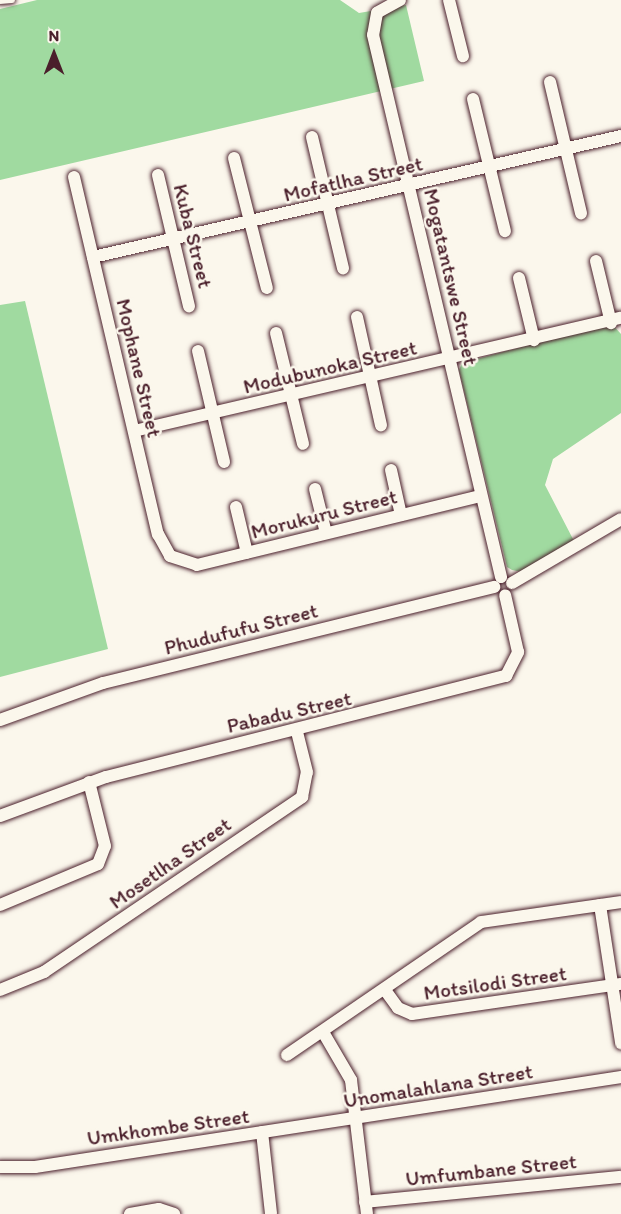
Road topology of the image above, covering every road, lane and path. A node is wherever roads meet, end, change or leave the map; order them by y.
1 (12, 0) edge
2 (400, 0) edge
3 (449, 0) edge
4 (0, 1) edge
5 (463, 56) dead end
6 (550, 82) dead end
7 (473, 99) dead end
8 (621, 136) edge
9 (312, 137) dead end
10 (566, 149) junction
11 (234, 158) dead end
12 (490, 167) junction
13 (158, 175) dead end
14 (74, 177) dead end
15 (410, 186) junction
16 (328, 204) junction
17 (582, 213) dead end
18 (251, 222) junction
19 (505, 231) dead end
20 (174, 239) junction
21 (93, 257) junction
22 (596, 261) dead end
23 (343, 268) dead end
24 (519, 278) dead end
25 (267, 288) dead end
26 (189, 306) dead end
27 (357, 318) dead end
28 (614, 320) edge
29 (276, 333) dead end
30 (534, 340) junction
31 (198, 351) dead end
32 (452, 360) junction
33 (371, 378) junction
34 (292, 396) junction
35 (212, 414) junction
36 (381, 425) dead end
37 (134, 431) junction
38 (303, 444) dead end
39 (224, 462) dead end
40 (391, 470) dead end
41 (315, 489) dead end
42 (480, 496) junction
43 (236, 507) dead end
44 (401, 515) junction
45 (621, 519) edge
46 (326, 533) junction
47 (247, 553) junction
48 (177, 562) joint
49 (502, 582) junction
50 (0, 720) edge
51 (297, 732) junction
52 (89, 782) junction
53 (0, 816) edge
54 (621, 902) edge
55 (0, 905) edge
56 (600, 905) junction
57 (617, 985) edge
58 (0, 990) edge
59 (385, 990) junction
60 (323, 1032) junction
61 (621, 1043) edge
62 (287, 1055) dead end
63 (621, 1077) edge
64 (357, 1119) junction
65 (262, 1132) junction
66 (0, 1167) edge
67 (621, 1177) edge
68 (366, 1208) edge
69 (130, 1214) edge
70 (174, 1214) edge
71 (271, 1214) edge

1 - 4 lane
2 - 15 street, Mogatantswe Street
3 - 5 street
6 - 10 street
7 - 12 street
8 - 10 street, Mofatlha Street
9 - 16 street
10 - 12 street, Mofatlha Street
10 - 17 street
11 - 18 street
12 - 15 street, Mofatlha Street
12 - 19 street
13 - 20 street, Kuba Street
14 - 21 street, Mophane Street
15 - 16 street, Mofatlha Street
15 - 32 street, Mogatantswe Street
16 - 18 street, Mofatlha Street
16 - 23 street
18 - 20 street, Mofatlha Street
18 - 25 street
20 - 21 street, Mofatlha Street
20 - 26 street, Kuba Street
21 - 37 street, Mophane Street
22 - 28 street, Modubunoka Street
24 - 30 street
27 - 33 street
28 - 30 street, Modubunoka Street
29 - 34 street
30 - 32 street, Modubunoka Street
31 - 35 street
32 - 33 street, Modubunoka Street
32 - 42 street, Mogatantswe Street
33 - 34 street, Modubunoka Street
33 - 36 street
34 - 35 street, Modubunoka Street
34 - 38 street
35 - 37 street, Modubunoka Street
35 - 39 street
37 - 48 street, Mophane Street
40 - 44 street
41 - 46 street
42 - 44 street, Morukuru Street
42 - 49 street, Mogatantswe Street
43 - 47 street
44 - 46 street, Morukuru Street
45 - 49 street, Phudufufu Street
46 - 47 street, Morukuru Street
47 - 48 street, Morukuru Street
49 - 50 street, Phudufufu Street
49 - 51 street, Pabadu Street
51 - 52 street, Pabadu Street
51 - 58 street, Mosetlha Street
52 - 53 street, Pabadu Street
52 - 55 street
54 - 56 street
56 - 57 street
56 - 59 street
57 - 59 street, Motsilodi Street
57 - 61 street
59 - 60 street
60 - 62 street
60 - 64 street
63 - 64 street, Unomalahlana Street
64 - 65 street, Unomalahlana Street
64 - 68 street
65 - 66 street, Umkhombe Street
65 - 71 street, Umkhombe Street
67 - 68 street, Umfumbane Street
69 - 70 street

